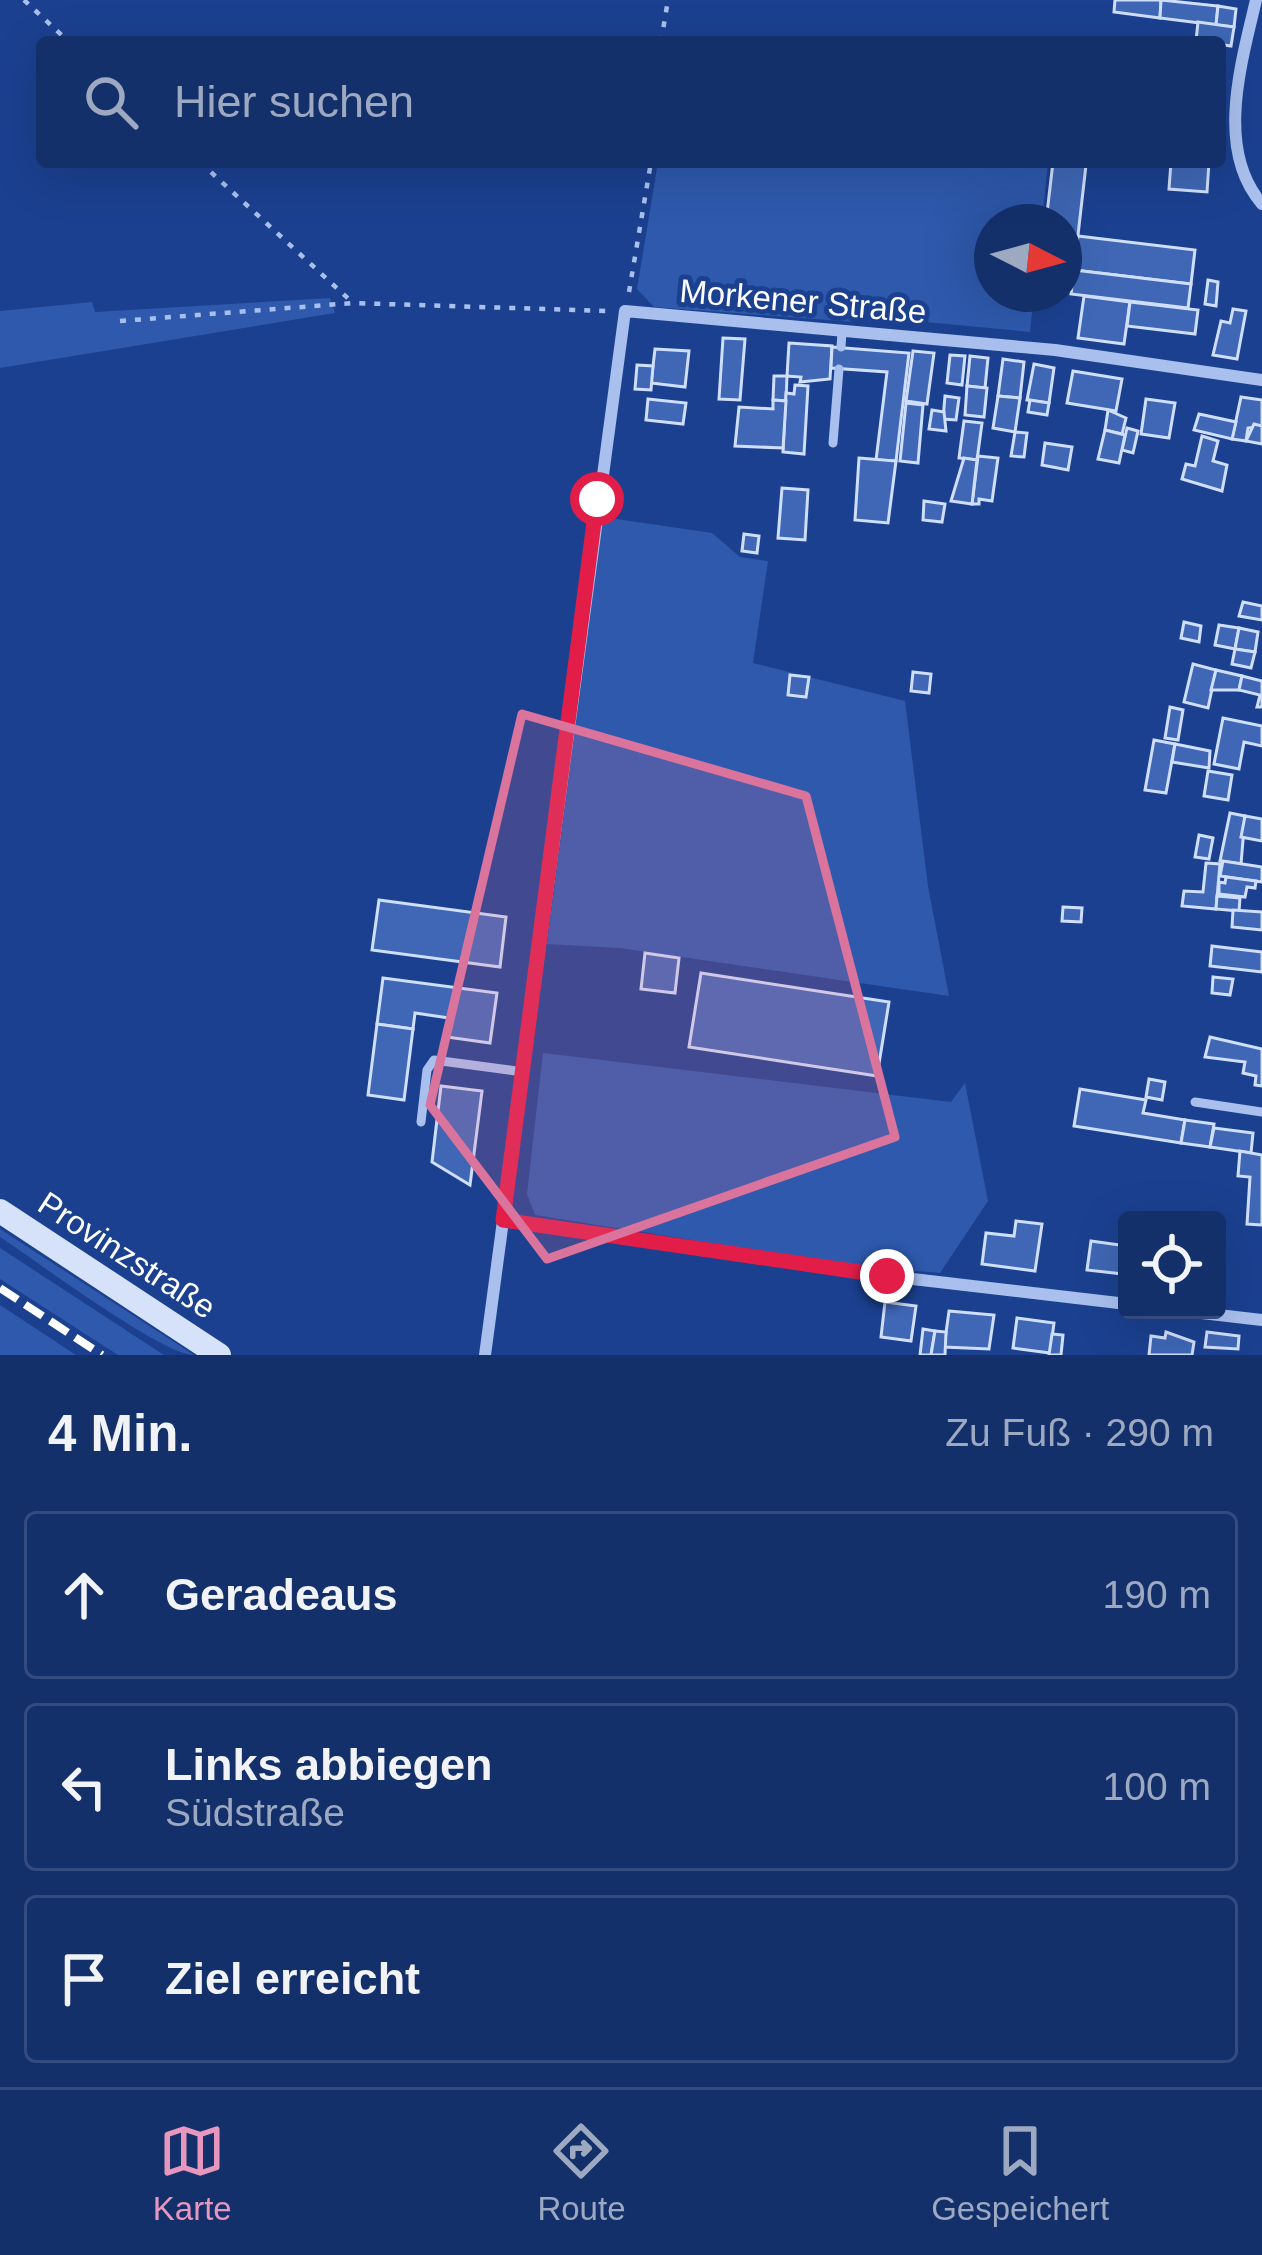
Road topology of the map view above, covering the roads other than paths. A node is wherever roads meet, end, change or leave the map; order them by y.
1 (1256, 0) edge
2 (1262, 204) edge
3 (839, 369) dead end
4 (1262, 380) edge
5 (833, 443) dead end
6 (524, 1072) junction
7 (1195, 1102) dead end
8 (1262, 1112) edge
9 (421, 1122) dead end
10 (0, 1211) edge
11 (503, 1220) junction
12 (1118, 1303) edge
13 (1226, 1316) edge
14 (1262, 1320) edge
15 (218, 1355) edge
16 (485, 1355) edge

1 - 2 street
3 - 5 lane
4 - 6 street, Morkener Straße
6 - 9 lane
6 - 11 street
7 - 8 lane
10 - 15 main road, Provinzstraße
11 - 12 street
11 - 16 street
13 - 14 street

